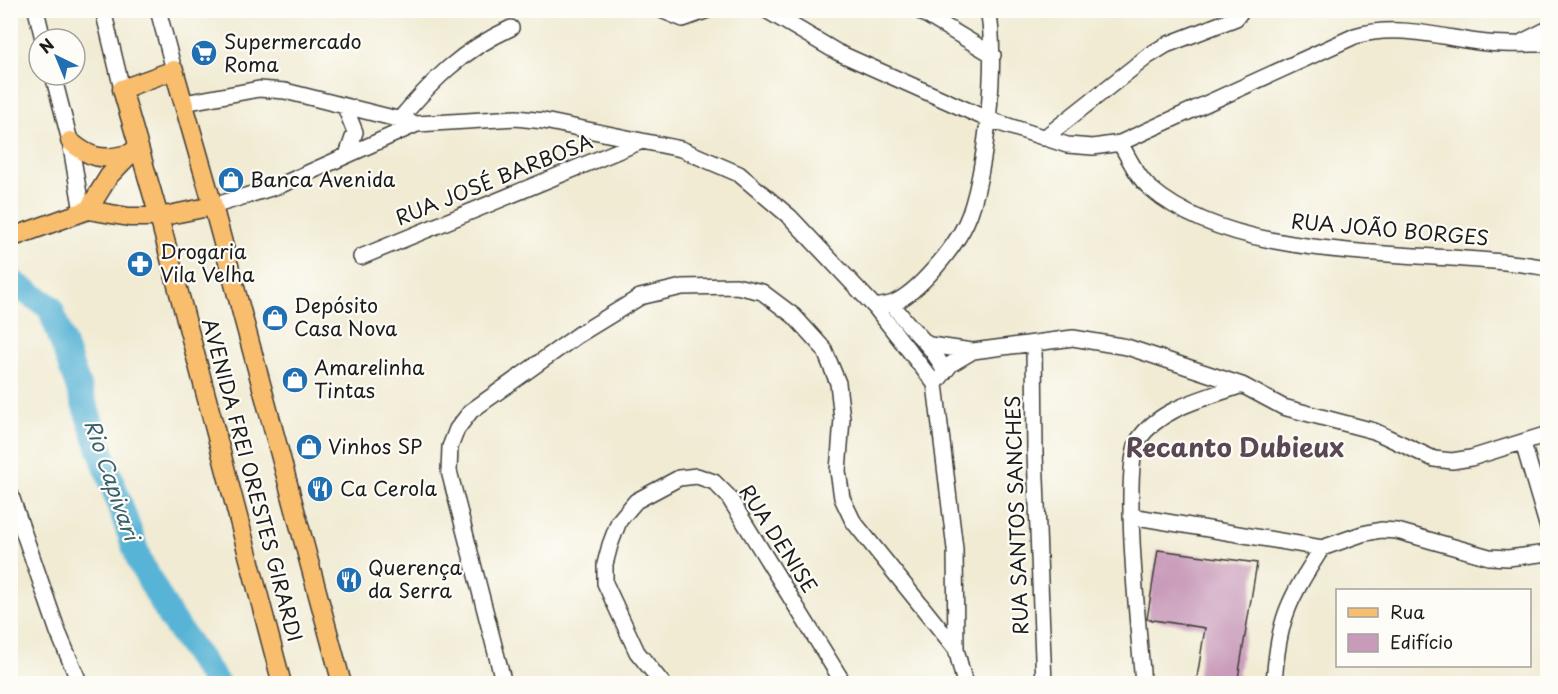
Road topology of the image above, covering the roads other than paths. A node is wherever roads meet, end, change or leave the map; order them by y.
1 (36, 10) edge
2 (103, 10) edge
3 (158, 10) edge
4 (661, 10) edge
5 (708, 10) edge
6 (766, 10) edge
7 (918, 10) edge
8 (988, 10) edge
9 (1242, 10) edge
10 (40, 27) edge
11 (511, 28) dead end
12 (1548, 29) edge
13 (1519, 43) junction
14 (1548, 45) edge
15 (993, 55) junction
16 (174, 70) junction
17 (56, 87) edge
18 (122, 89) junction
19 (184, 104) junction
20 (345, 107) junction
21 (987, 119) junction
22 (399, 120) junction
23 (417, 124) junction
24 (1044, 138) junction
25 (70, 141) junction
26 (642, 141) junction
27 (1120, 142) junction
28 (132, 150) junction
29 (347, 155) junction
30 (213, 206) junction
31 (85, 211) junction
32 (159, 217) junction
33 (10, 238) edge
34 (361, 257) dead end
35 (1548, 268) edge
36 (893, 304) junction
37 (875, 307) junction
38 (930, 345) junction
39 (1034, 345) junction
40 (973, 351) junction
41 (944, 371) junction
42 (935, 384) junction
43 (1242, 385) junction
44 (1548, 434) edge
45 (1523, 443) junction
46 (10, 493) edge
47 (1131, 516) junction
48 (1548, 528) edge
49 (1322, 548) junction
50 (1548, 553) edge
51 (956, 649) junction
52 (80, 684) edge
53 (282, 684) edge
54 (342, 684) edge
55 (504, 684) edge
56 (663, 684) edge
57 (844, 684) edge
58 (965, 684) edge
59 (1044, 684) edge
60 (1143, 684) edge
61 (1274, 684) edge

1 - 10 street
2 - 18 street, AVENIDA FREI ORESTES GIRARDI
3 - 16 street
4 - 5 street
6 - 21 street
7 - 15 street
8 - 15 street
9 - 24 street
11 - 22 street
12 - 13 street
13 - 14 street
13 - 27 street
15 - 21 street
16 - 18 main road
16 - 19 main road
17 - 25 street
18 - 28 main road, AVENIDA FREI ORESTES GIRARDI
19 - 20 street
19 - 30 main road
20 - 22 street
20 - 29 street
21 - 24 street
21 - 36 street
22 - 23 street
23 - 26 street
23 - 29 street
24 - 27 street
25 - 28 main road
25 - 31 street
26 - 34 street, RUA JOSÉ BARBOSA
26 - 37 street
27 - 35 street, RUA JOÃO BORGES
28 - 31 main road
28 - 32 main road, AVENIDA FREI ORESTES GIRARDI
29 - 30 street
30 - 32 main road
30 - 54 main road
31 - 32 main road
31 - 33 main road
32 - 53 main road, AVENIDA FREI ORESTES GIRARDI
36 - 37 street
36 - 38 street
37 - 42 street
38 - 40 street
38 - 41 street
39 - 40 street
39 - 43 street
39 - 59 street, RUA SANTOS SANCHES
40 - 41 street
41 - 42 street
42 - 51 street
43 - 45 street
43 - 47 street
44 - 45 street
45 - 48 street
46 - 52 street
47 - 49 street
47 - 60 street
49 - 50 street
49 - 61 street
51 - 55 street
51 - 58 street
56 - 57 street, RUA DENISE

